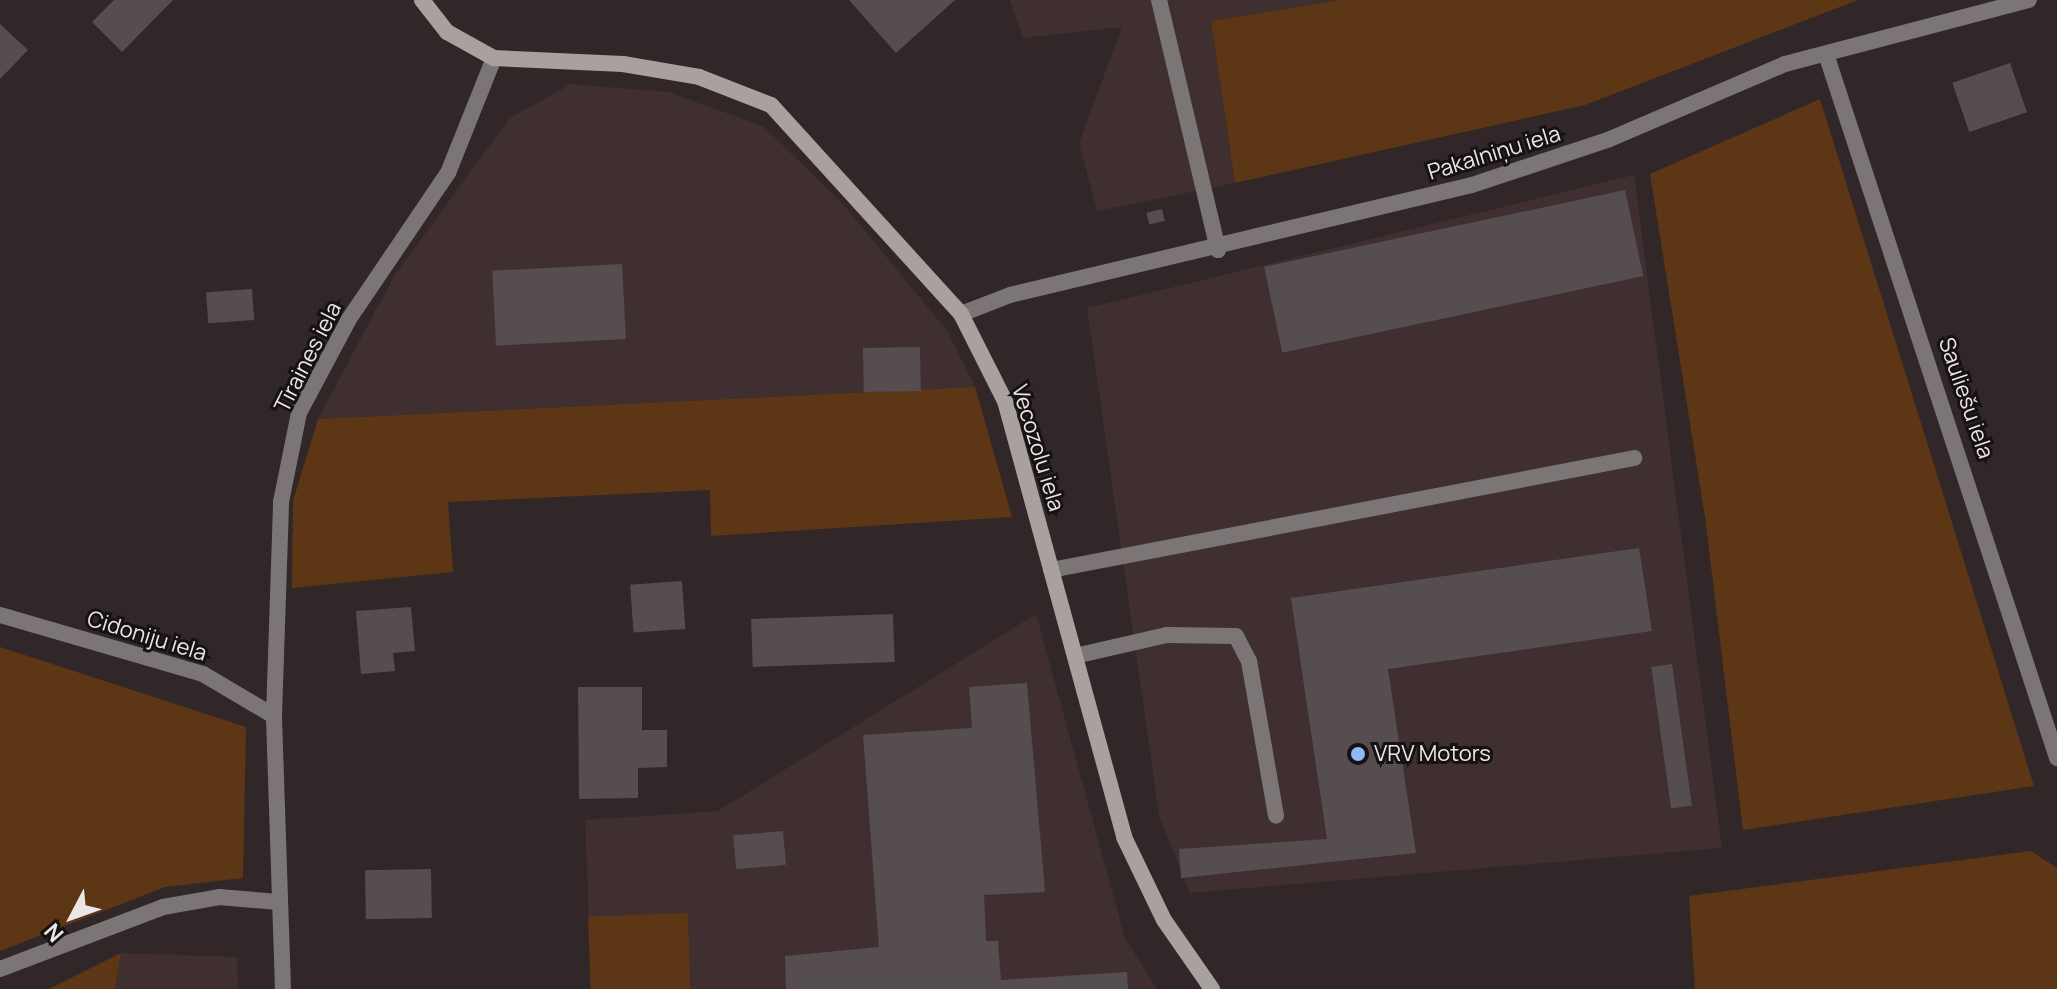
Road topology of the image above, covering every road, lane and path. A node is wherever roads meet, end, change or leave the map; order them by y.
1 (422, 0) edge
2 (1159, 0) edge
3 (2029, 0) edge
4 (1826, 54) junction
5 (494, 58) junction
6 (1218, 250) junction
7 (961, 314) junction
8 (1634, 458) dead end
9 (1051, 570) junction
10 (0, 615) edge
11 (1075, 656) junction
12 (274, 716) junction
13 (2057, 758) edge
14 (1276, 816) dead end
15 (279, 902) junction
16 (0, 969) edge
17 (283, 989) edge
18 (1212, 989) edge

1 - 5 street
2 - 6 street
3 - 4 street, Pakalniņu iela
4 - 6 street, Pakalniņu iela
4 - 13 street, Sauliešu iela
5 - 7 street, Vecozolu iela
5 - 12 street, Tīraines iela
6 - 7 street, Pakalniņu iela
7 - 9 street, Vecozolu iela
8 - 9 street
9 - 11 street, Vecozolu iela
10 - 12 street, Cidoniju iela
11 - 14 street
11 - 18 street, Vecozolu iela
12 - 15 street, Tīraines iela
15 - 16 street
15 - 17 street, Tīraines iela

